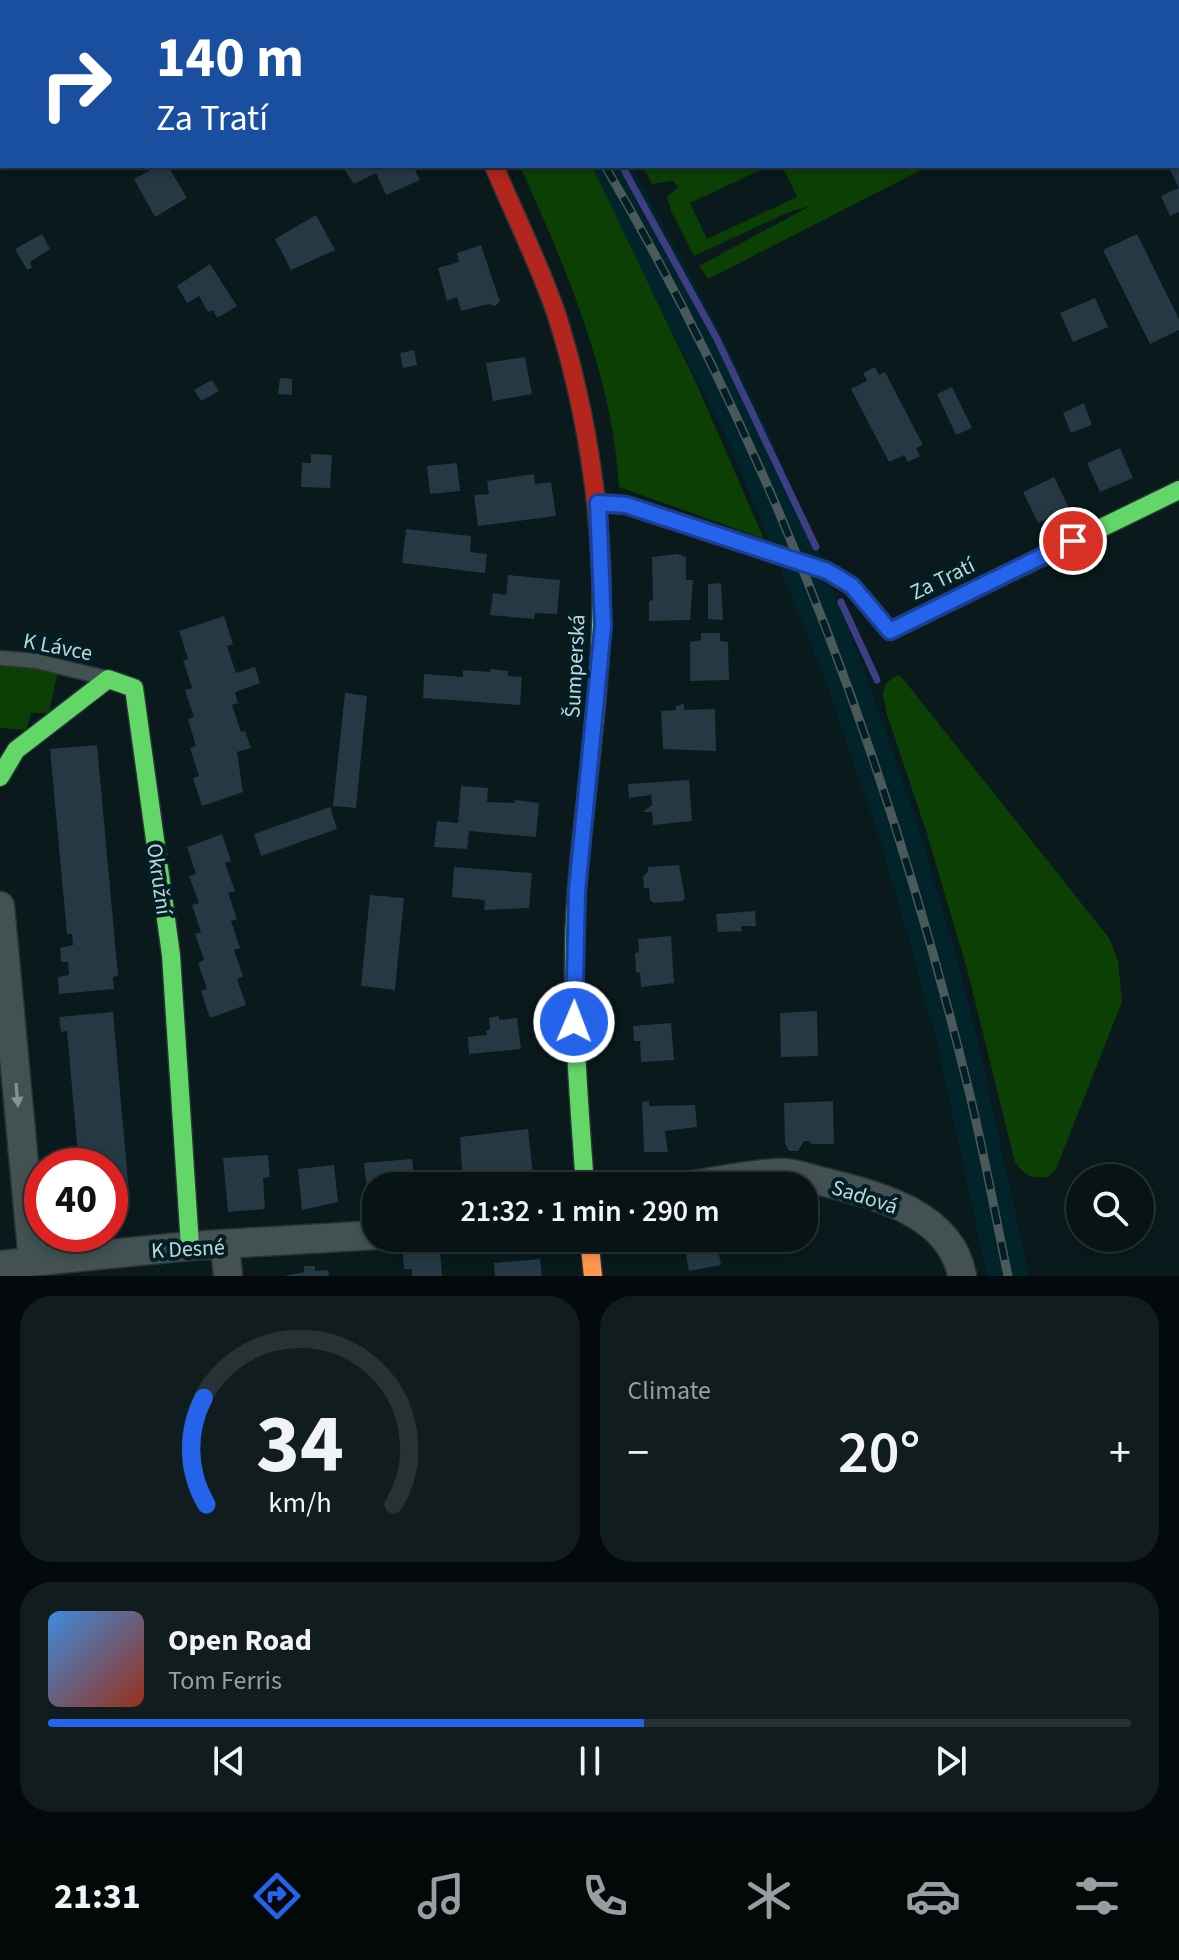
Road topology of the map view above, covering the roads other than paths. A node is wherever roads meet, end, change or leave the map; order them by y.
1 (495, 168) edge
2 (1179, 490) edge
3 (598, 503) junction
4 (0, 658) edge
5 (108, 679) junction
6 (8, 749) edge
7 (0, 777) edge
8 (0, 906) edge
9 (584, 1172) edge
10 (818, 1181) edge
11 (362, 1236) edge
12 (190, 1246) junction
13 (225, 1246) junction
14 (590, 1252) edge
15 (33, 1261) junction
16 (0, 1265) edge
17 (228, 1276) edge
18 (593, 1276) edge
19 (962, 1276) edge

1 - 3 street, Šumperská
2 - 3 street, Za Tratí
3 - 9 street, Šumperská
4 - 5 lane, K Lávce
5 - 6 street
5 - 12 street, Okružní
6 - 7 street
8 -> 15 street
10 - 19 street, Sadová
11 - 13 street, K Desné
12 - 13 street, K Desné
12 - 15 street, K Desné
13 - 17 street
14 - 18 street
15 - 16 street, K Desné

